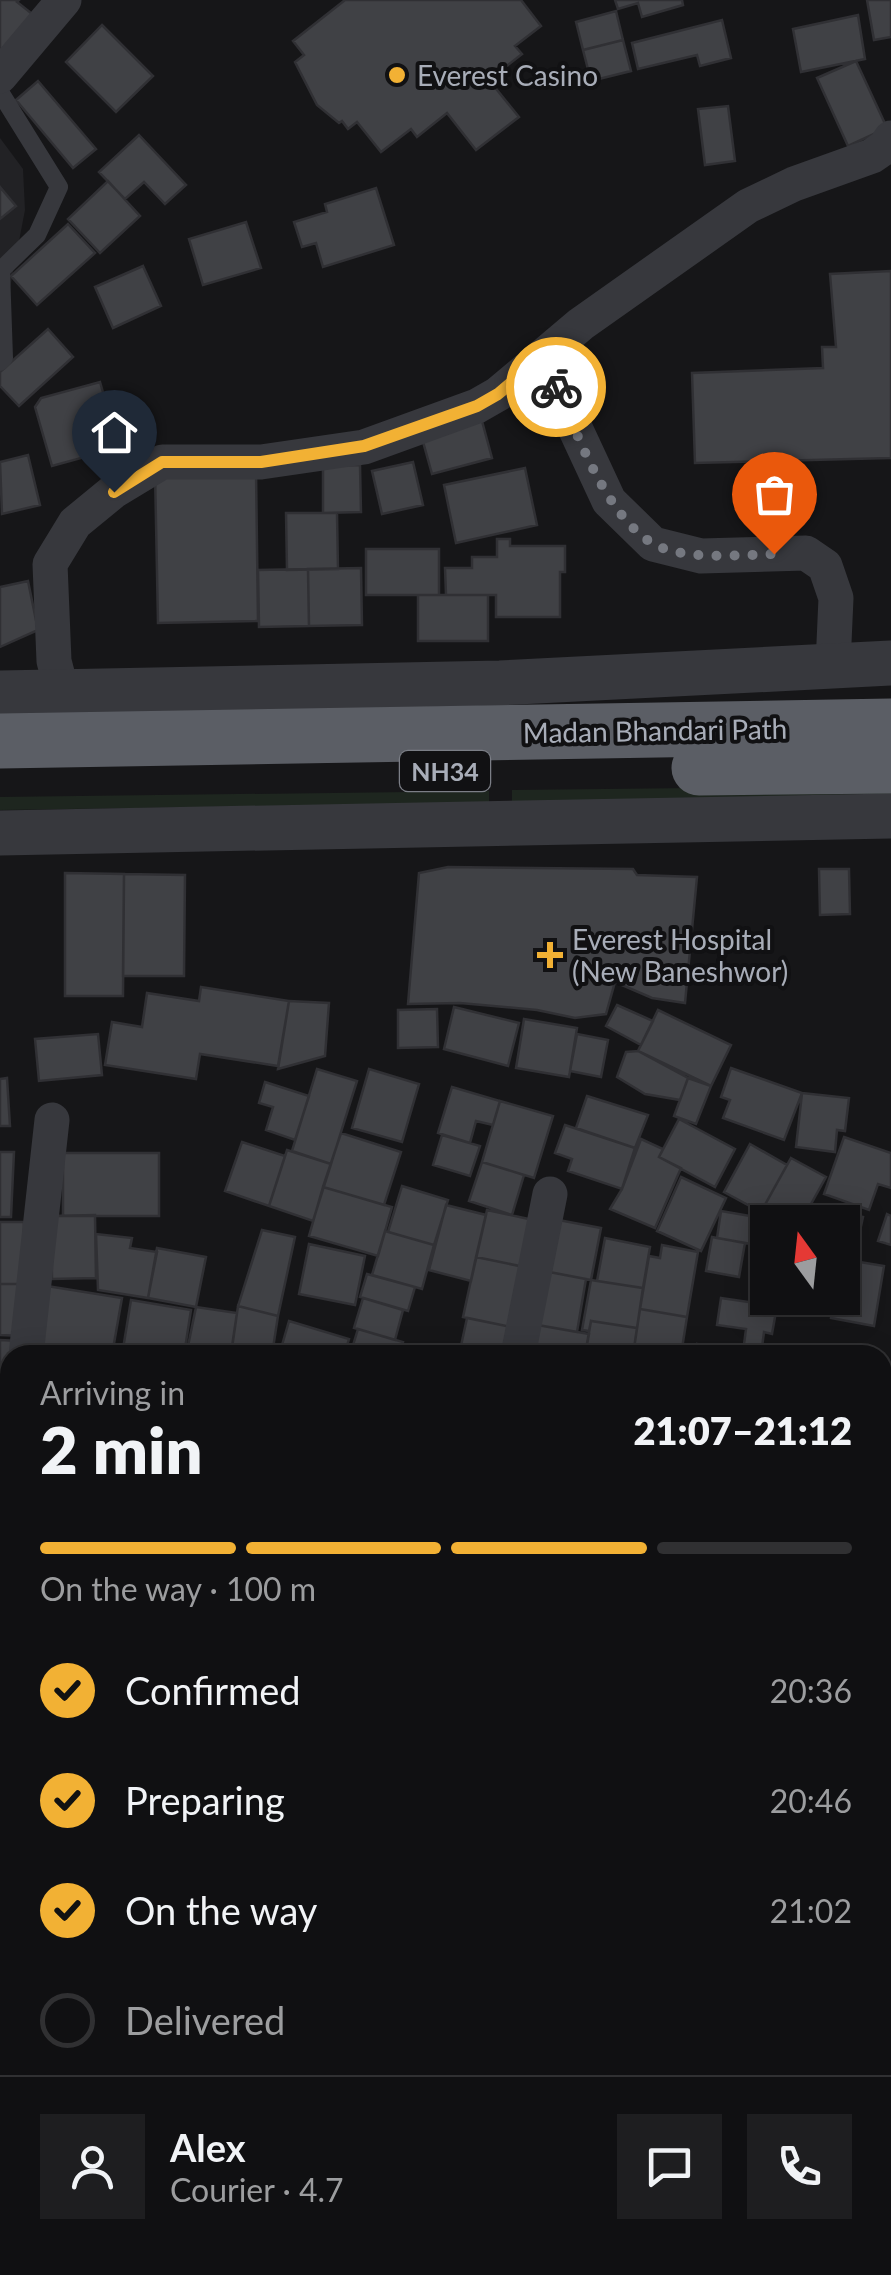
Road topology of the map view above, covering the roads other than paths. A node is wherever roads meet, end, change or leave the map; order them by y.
1 (64, 0) edge
2 (0, 76) edge
3 (0, 92) edge
4 (881, 147) edge
5 (542, 357) junction
6 (0, 362) edge
7 (891, 663) edge
8 (833, 665) junction
9 (62, 692) junction
10 (0, 693) edge
11 (891, 726) edge
12 (0, 741) edge
13 (891, 766) edge
14 (0, 776) edge
15 (891, 816) edge
16 (0, 833) edge
17 (52, 1120) dead end
18 (550, 1194) dead end
19 (27, 1345) edge
20 (520, 1345) edge

1 - 2 street
3 - 6 lane
4 - 5 street
5 - 8 street
5 - 9 street
7 - 8 street
8 - 9 street
9 - 10 street
11 - 12 highway, Madan Bhandari Path / NH34
13 - 14 highway, Madan Bhandari Path / NH34
15 - 16 street
17 - 19 street
18 - 20 street

